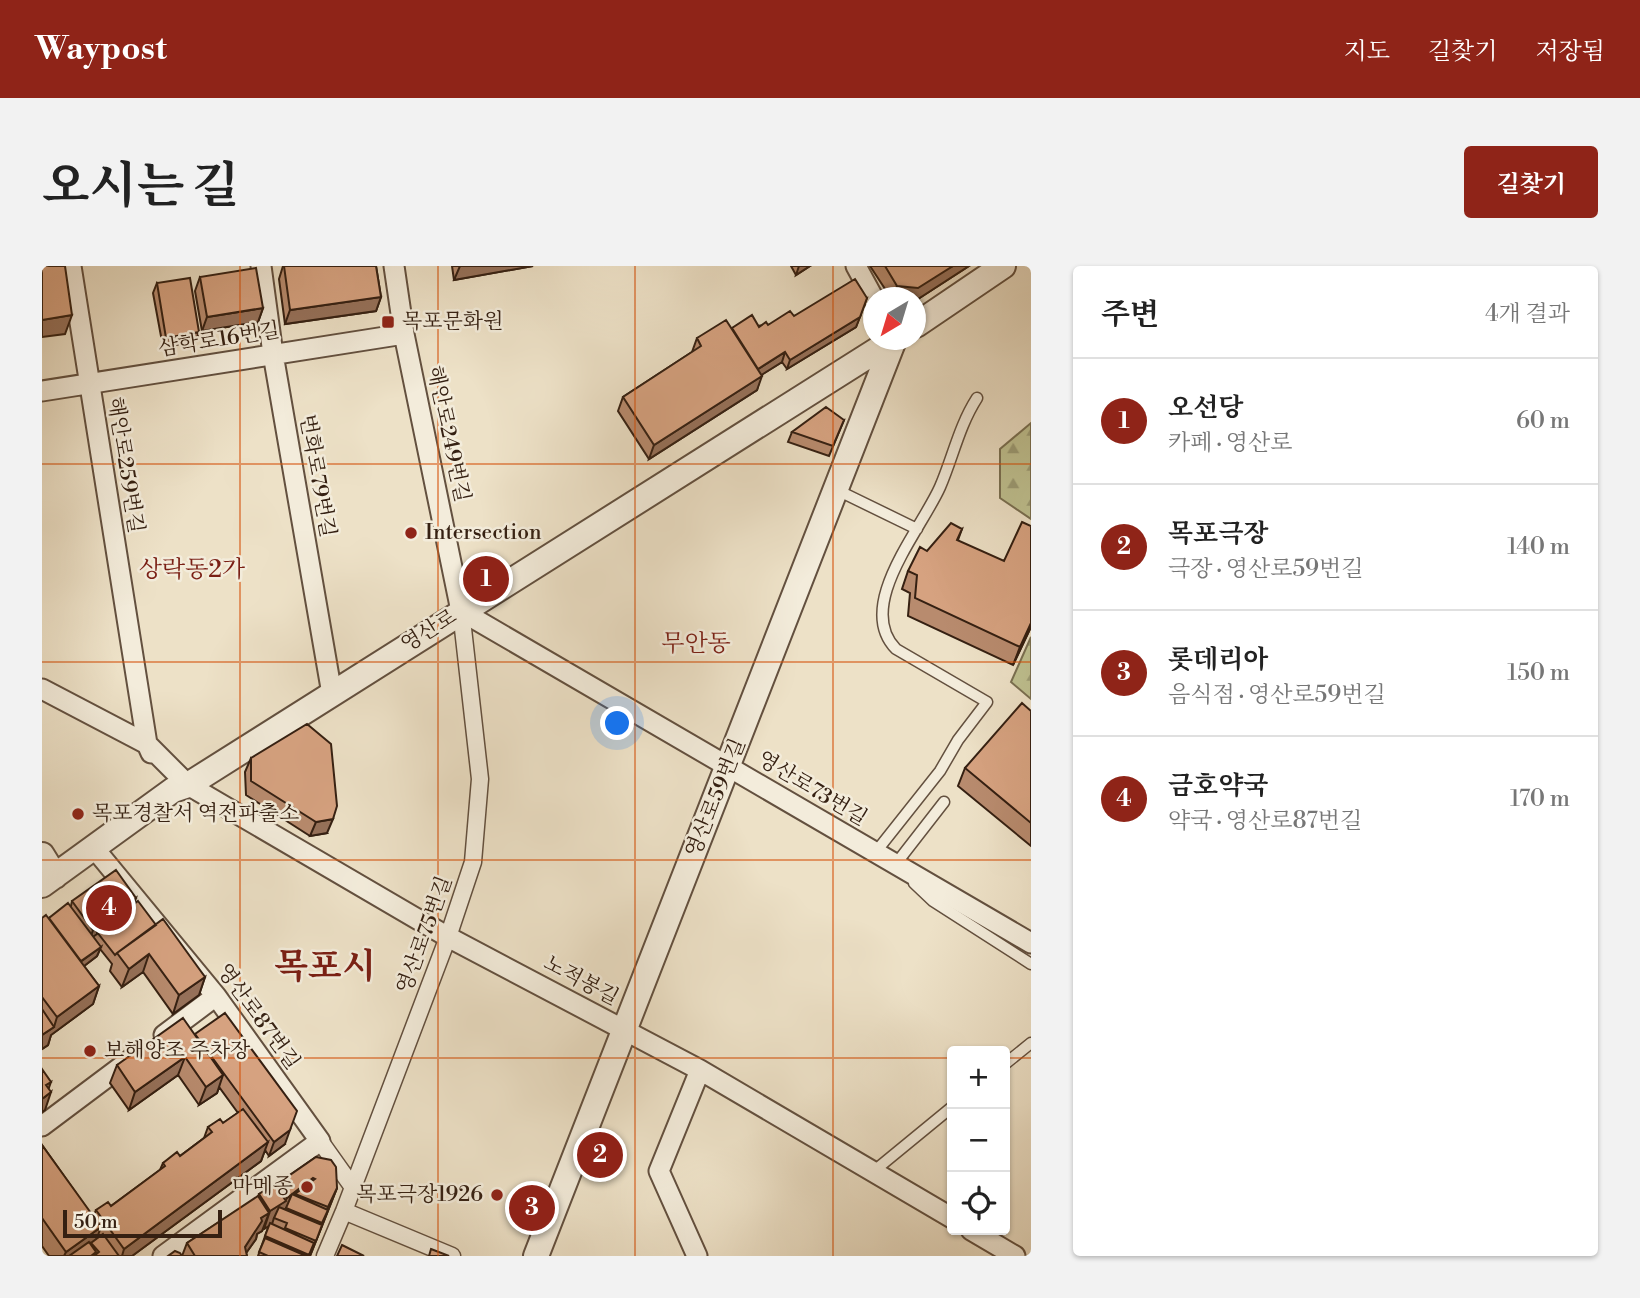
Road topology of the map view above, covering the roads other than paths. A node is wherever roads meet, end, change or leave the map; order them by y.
1 (71, 266) edge
2 (261, 266) edge
3 (394, 266) edge
4 (856, 266) edge
5 (1003, 266) edge
6 (867, 287) edge
7 (926, 318) edge
8 (404, 334) junction
9 (877, 350) edge
10 (889, 350) edge
11 (273, 354) junction
12 (88, 383) junction
13 (42, 391) edge
14 (978, 398) dead end
15 (837, 490) junction
16 (917, 528) junction
17 (461, 611) junction
18 (42, 689) edge
19 (332, 694) junction
20 (146, 744) junction
21 (729, 765) junction
22 (180, 787) junction
23 (944, 802) dead end
24 (94, 848) junction
25 (875, 853) junction
26 (895, 865) junction
27 (46, 872) edge
28 (449, 937) junction
29 (1031, 943) edge
30 (1031, 964) edge
31 (216, 996) junction
32 (624, 1029) junction
33 (1031, 1043) edge
34 (1010, 1060) edge
35 (700, 1070) junction
36 (950, 1109) edge
37 (42, 1126) edge
38 (320, 1141) junction
39 (874, 1171) junction
40 (352, 1186) junction
41 (344, 1211) junction
42 (947, 1215) edge
43 (979, 1235) edge
44 (167, 1255) edge
45 (324, 1256) edge
46 (452, 1256) edge
47 (536, 1256) edge
48 (697, 1256) edge
49 (1015, 1256) edge

1 - 12 street, 해안로259번길
2 - 11 street, 번화로79번길
3 - 8 street, 해안로249번길
4 - 6 street
5 - 7 street
8 - 11 street, 삼학로16번길
8 - 17 street, 해안로249번길
9 - 17 street, 영산로
10 - 15 street, 영산로59번길
11 - 12 street, 삼학로16번길
11 - 19 street, 번화로79번길
12 - 13 street, 삼학로16번길
12 - 20 street, 해안로259번길
14 - 16 lane
15 - 16 lane
15 - 21 street, 영산로59번길
16 - 25 lane
17 - 19 street, 영산로
17 - 21 street, 영산로73번길
17 - 28 street, 영산로75번길
18 - 20 street, 노적봉길
19 - 22 street, 영산로
20 - 22 street, 노적봉길
21 - 25 street, 영산로73번길
21 - 32 street, 영산로59번길
22 - 24 street, 영산로
22 - 28 street, 노적봉길
23 - 26 lane
24 - 27 street, 영산로
24 - 31 street, 영산로87번길
25 - 26 street, 영산로73번길
26 - 29 street, 영산로73번길
26 - 30 lane
28 - 32 street, 노적봉길
28 - 40 street, 영산로75번길
31 - 37 street
31 - 38 street, 영산로87번길
32 - 35 street, 노적봉길
32 - 47 street, 영산로59번길
33 - 34 lane
35 - 39 street, 노적봉길
35 - 48 street
36 - 39 lane
38 - 40 street, 영산로87번길
38 - 44 street
39 - 42 street, 노적봉길
40 - 41 street, 영산로75번길
41 - 45 street, 영산로75번길
41 - 46 street
43 - 49 street

